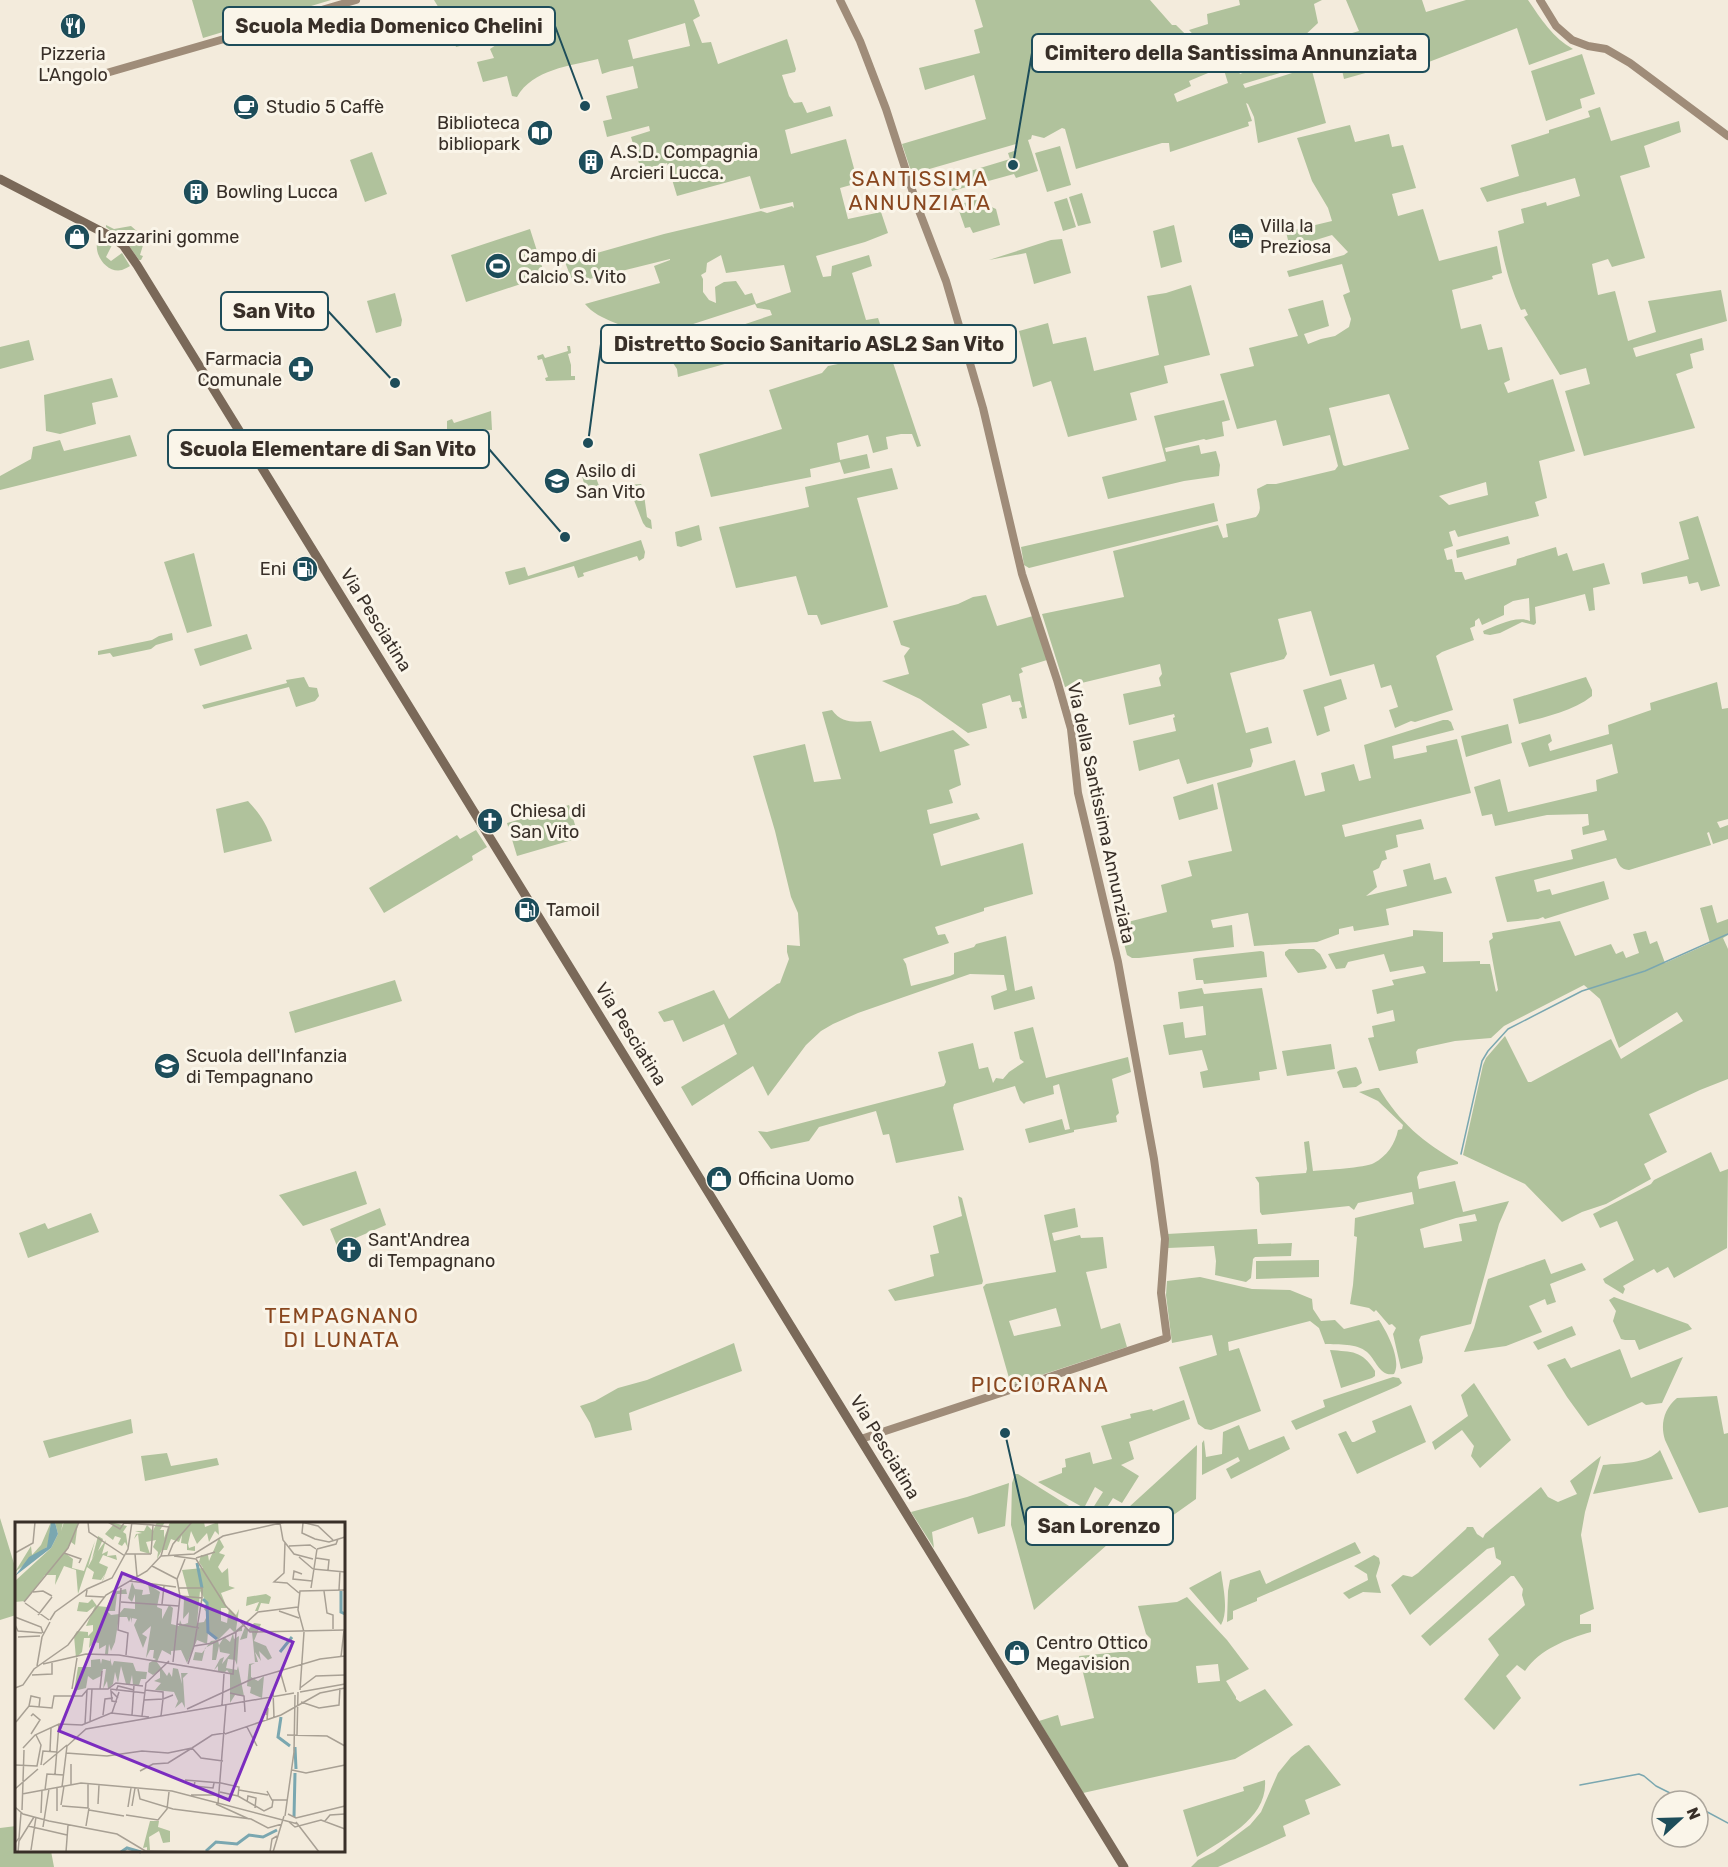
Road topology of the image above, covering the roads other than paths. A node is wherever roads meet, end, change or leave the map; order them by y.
1 (356, 0) edge
2 (840, 0) edge
3 (1540, 0) edge
4 (273, 17) junction
5 (291, 19) junction
6 (249, 24) junction
7 (275, 27) junction
8 (254, 35) junction
9 (231, 37) junction
10 (96, 76) dead end
11 (1728, 136) edge
12 (0, 179) edge
13 (861, 1439) junction
14 (1124, 1867) edge

1 - 5 street
2 - 13 street, Via della Santissima Annunziata
3 - 11 street
4 - 5 street
4 - 6 street
4 - 7 street
5 - 7 street
6 - 8 street
6 - 9 street
7 - 8 street
8 - 9 street
9 - 10 street
12 - 13 main road, Via Pesciatina
13 - 14 main road, Via Pesciatina

